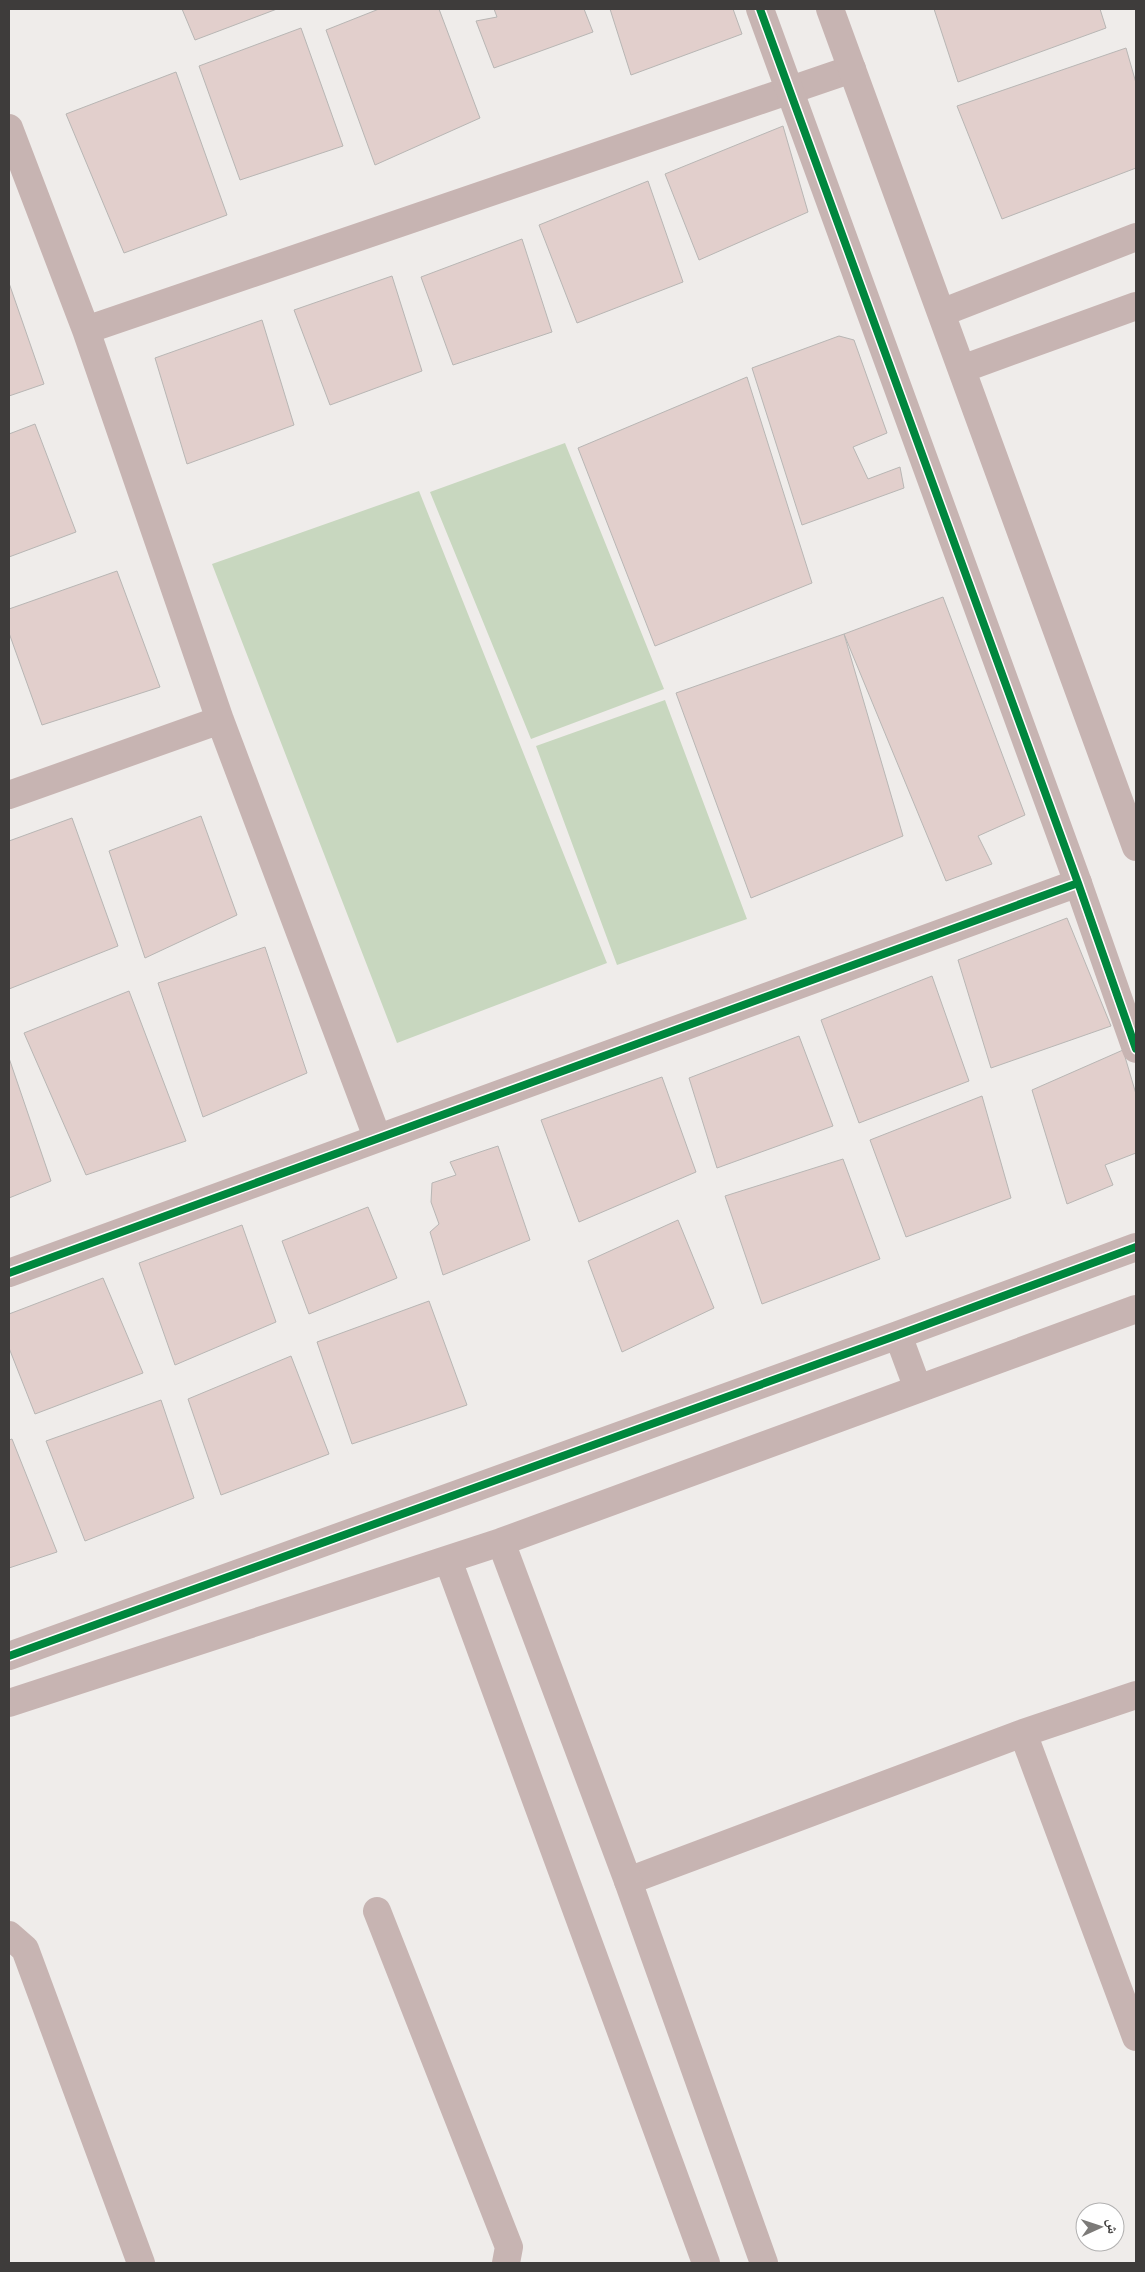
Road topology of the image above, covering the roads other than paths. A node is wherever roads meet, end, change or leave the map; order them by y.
1 (760, 9) edge
2 (830, 9) edge
3 (852, 69) junction
4 (790, 90) junction
5 (9, 128) edge
6 (1136, 237) edge
7 (1136, 306) edge
8 (941, 313) junction
9 (86, 330) junction
10 (962, 368) junction
11 (220, 720) junction
12 (9, 795) edge
13 (1136, 848) edge
14 (1078, 883) junction
15 (1136, 1049) edge
16 (377, 1137) junction
17 (1136, 1247) edge
18 (9, 1273) edge
19 (1136, 1309) edge
20 (898, 1335) junction
21 (918, 1389) junction
22 (502, 1542) junction
23 (448, 1560) junction
24 (9, 1656) edge
25 (1136, 1695) edge
26 (9, 1704) edge
27 (1023, 1733) junction
28 (628, 1881) junction
29 (377, 1911) dead end
30 (9, 1935) edge
31 (1136, 2037) edge
32 (141, 2263) edge
33 (506, 2263) edge
34 (706, 2263) edge
35 (764, 2263) edge

1 - 4 street
2 - 3 street
3 - 4 street
3 - 8 street
4 - 9 street
4 - 14 street
5 - 9 street
6 - 8 street
7 - 10 street
8 - 10 street
9 - 11 street
10 - 13 street
11 - 12 street
11 - 16 street
14 - 15 street
14 - 16 street
16 - 18 street
17 - 20 street
19 - 21 street
20 - 21 street
20 - 24 street
21 - 22 street
22 - 23 street
22 - 28 street
23 - 26 street
23 - 34 street
25 - 27 street
27 - 28 street
27 - 31 street
28 - 35 street
29 - 33 street
30 - 32 street

